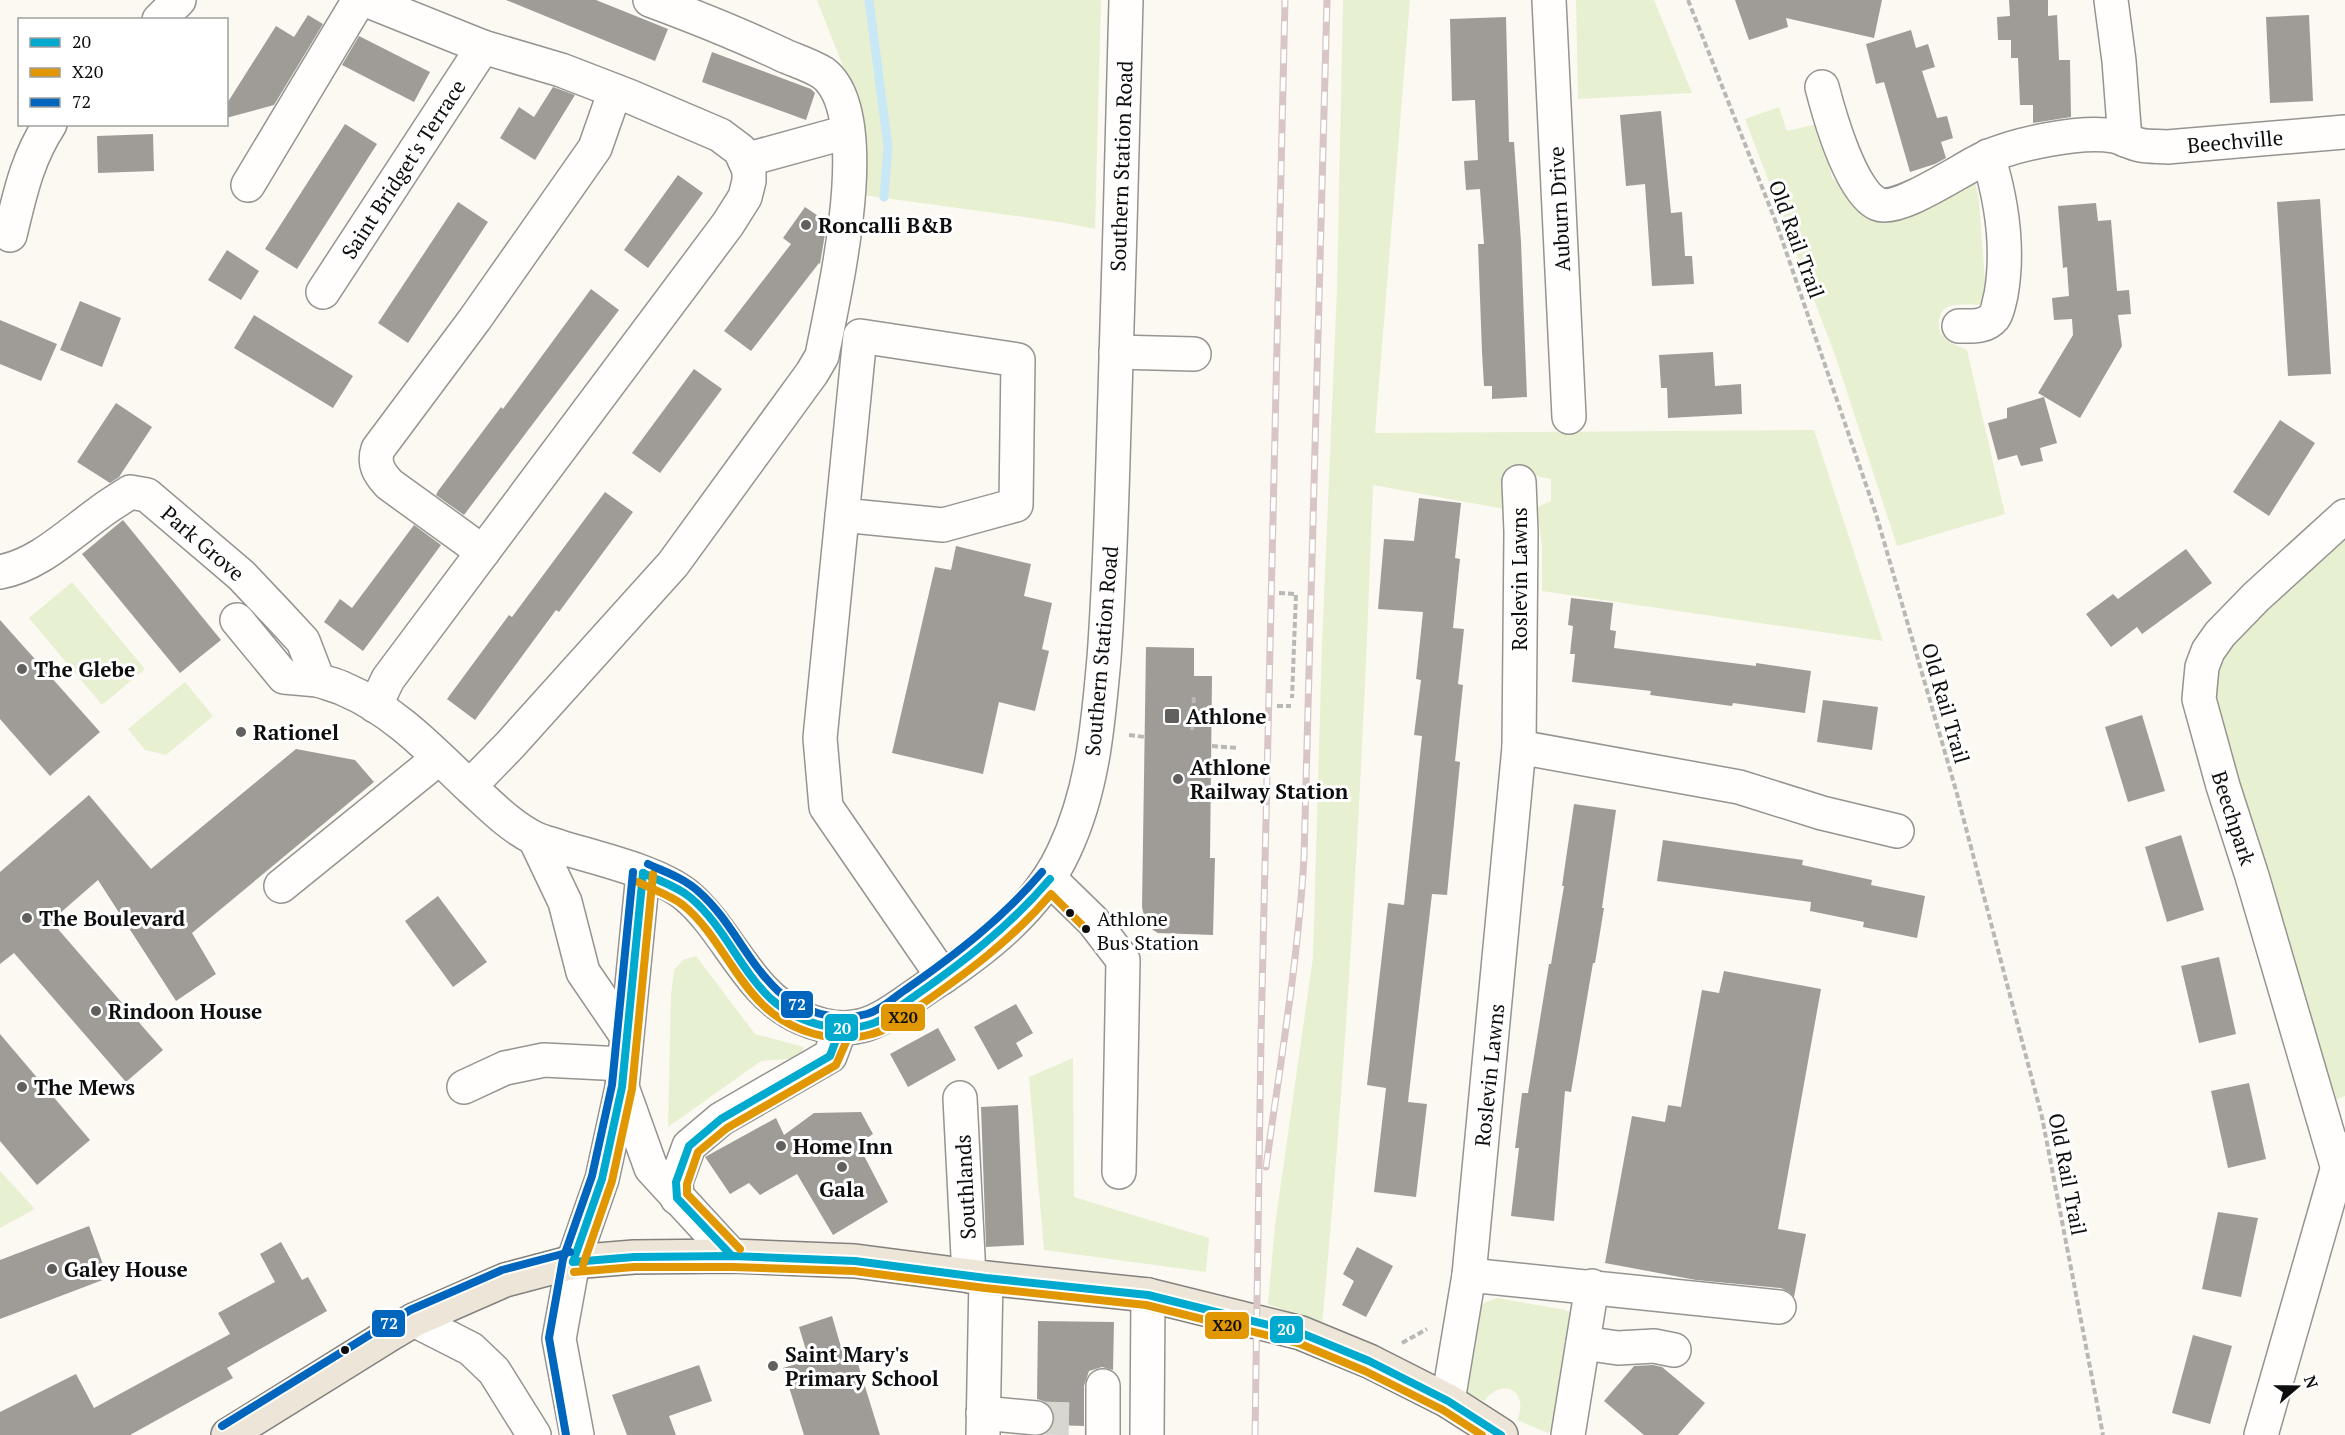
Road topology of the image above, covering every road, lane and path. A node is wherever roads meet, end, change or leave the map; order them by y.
1 (179, 0) edge
2 (650, 0) edge
3 (1126, 0) edge
4 (1549, 0) edge
5 (1688, 0) edge
6 (2111, 0) edge
7 (368, 1) edge
8 (161, 18) edge
9 (483, 47) junction
10 (1822, 87) dead end
11 (615, 91) junction
12 (49, 126) edge
13 (847, 132) junction
14 (2345, 132) edge
15 (2125, 140) junction
16 (1988, 156) junction
17 (745, 160) junction
18 (248, 185) dead end
19 (10, 235) dead end
20 (323, 291) dead end
21 (1959, 326) dead end
22 (1116, 352) junction
23 (1194, 354) dead end
24 (1569, 417) dead end
25 (1519, 482) dead end
26 (842, 515) junction
27 (2345, 516) edge
28 (483, 552) junction
29 (0, 572) edge
30 (1279, 593) dead end
31 (237, 620) dead end
32 (318, 680) junction
33 (1194, 695) dead end
34 (278, 697) dead end
35 (1292, 698) dead end
36 (375, 706) junction
37 (1277, 706) dead end
38 (1291, 706) dead end
39 (1192, 730) dead end
40 (1212, 746) dead end
41 (1519, 747) junction
42 (1238, 748) dead end
43 (439, 758) junction
44 (470, 786) junction
45 (1897, 831) dead end
46 (535, 839) junction
47 (643, 873) junction
48 (1050, 879) junction
49 (281, 886) dead end
50 (943, 977) junction
51 (840, 1029) junction
52 (624, 1062) junction
53 (464, 1087) dead end
54 (960, 1098) dead end
55 (2341, 1155) edge
56 (1119, 1172) dead end
57 (677, 1198) junction
58 (732, 1256) junction
59 (573, 1262) junction
60 (1469, 1275) junction
61 (977, 1277) junction
62 (1592, 1286) junction
63 (1148, 1295) junction
64 (1779, 1307) dead end
65 (1462, 1310) junction
66 (414, 1320) junction
67 (1583, 1343) junction
68 (1674, 1350) dead end
69 (1369, 1361) junction
70 (1103, 1386) dead end
71 (1448, 1401) junction
72 (1036, 1418) tunnel mouth
73 (983, 1424) edge
74 (1098, 1425) edge
75 (228, 1435) edge
76 (534, 1435) edge
77 (577, 1435) edge
78 (1147, 1435) edge
79 (1501, 1435) edge
80 (1568, 1435) edge
81 (2103, 1435) edge
82 (2261, 1435) edge

1 - 8 street
2 - 13 street
3 - 22 street, Southern Station Road
4 - 24 street, Auburn Drive
5 - 81 path, Old Rail Trail
6 - 15 street
7 - 9 street
7 - 18 street
9 - 11 street
9 - 20 street, Saint Bridget's Terrace
10 - 16 street, Beechville
11 - 17 street
11 - 28 street
12 - 19 street
13 - 17 street
13 - 44 street
14 - 15 street, Beechville
15 - 16 street, Beechville
16 - 21 street
17 - 28 street
22 - 23 street
22 - 48 street, Southern Station Road
25 - 41 street, Roslevin Lawns
26 - 26 street
26 - 50 street
27 - 55 street, Beechpark
28 - 36 street
29 - 32 street, Park Grove
30 - 35 path
31 - 32 street
32 - 34 street
32 - 36 street
33 - 39 path
36 - 43 street
37 - 38 path
40 - 42 path
41 - 45 street
41 - 60 street, Roslevin Lawns
43 - 44 street
43 - 49 street
44 - 46 street
46 - 47 street, Southern Station Road
46 - 52 street
47 - 51 street, Southern Station Road
47 - 52 street
48 - 50 street, Southern Station Road
48 - 56 street
50 - 51 street, Southern Station Road
51 - 57 street
52 - 53 street
52 - 57 street
52 - 59 street
54 - 61 street, Southlands
55 - 82 street, Beechpark
57 - 58 street
58 - 59 main road
58 - 61 main road
59 - 66 main road
59 - 77 street
60 - 62 street
60 - 65 street, Roslevin Lawns
61 - 63 main road
61 - 73 street, Southlands
62 - 64 street
62 - 67 street
63 - 69 main road
63 - 78 street
65 - 69 path
65 - 71 street, Roslevin Lawns
66 - 75 main road
66 - 76 street
67 - 68 street
67 - 80 street
69 - 71 main road
70 - 74 street
71 - 79 main road
72 - 73 street

